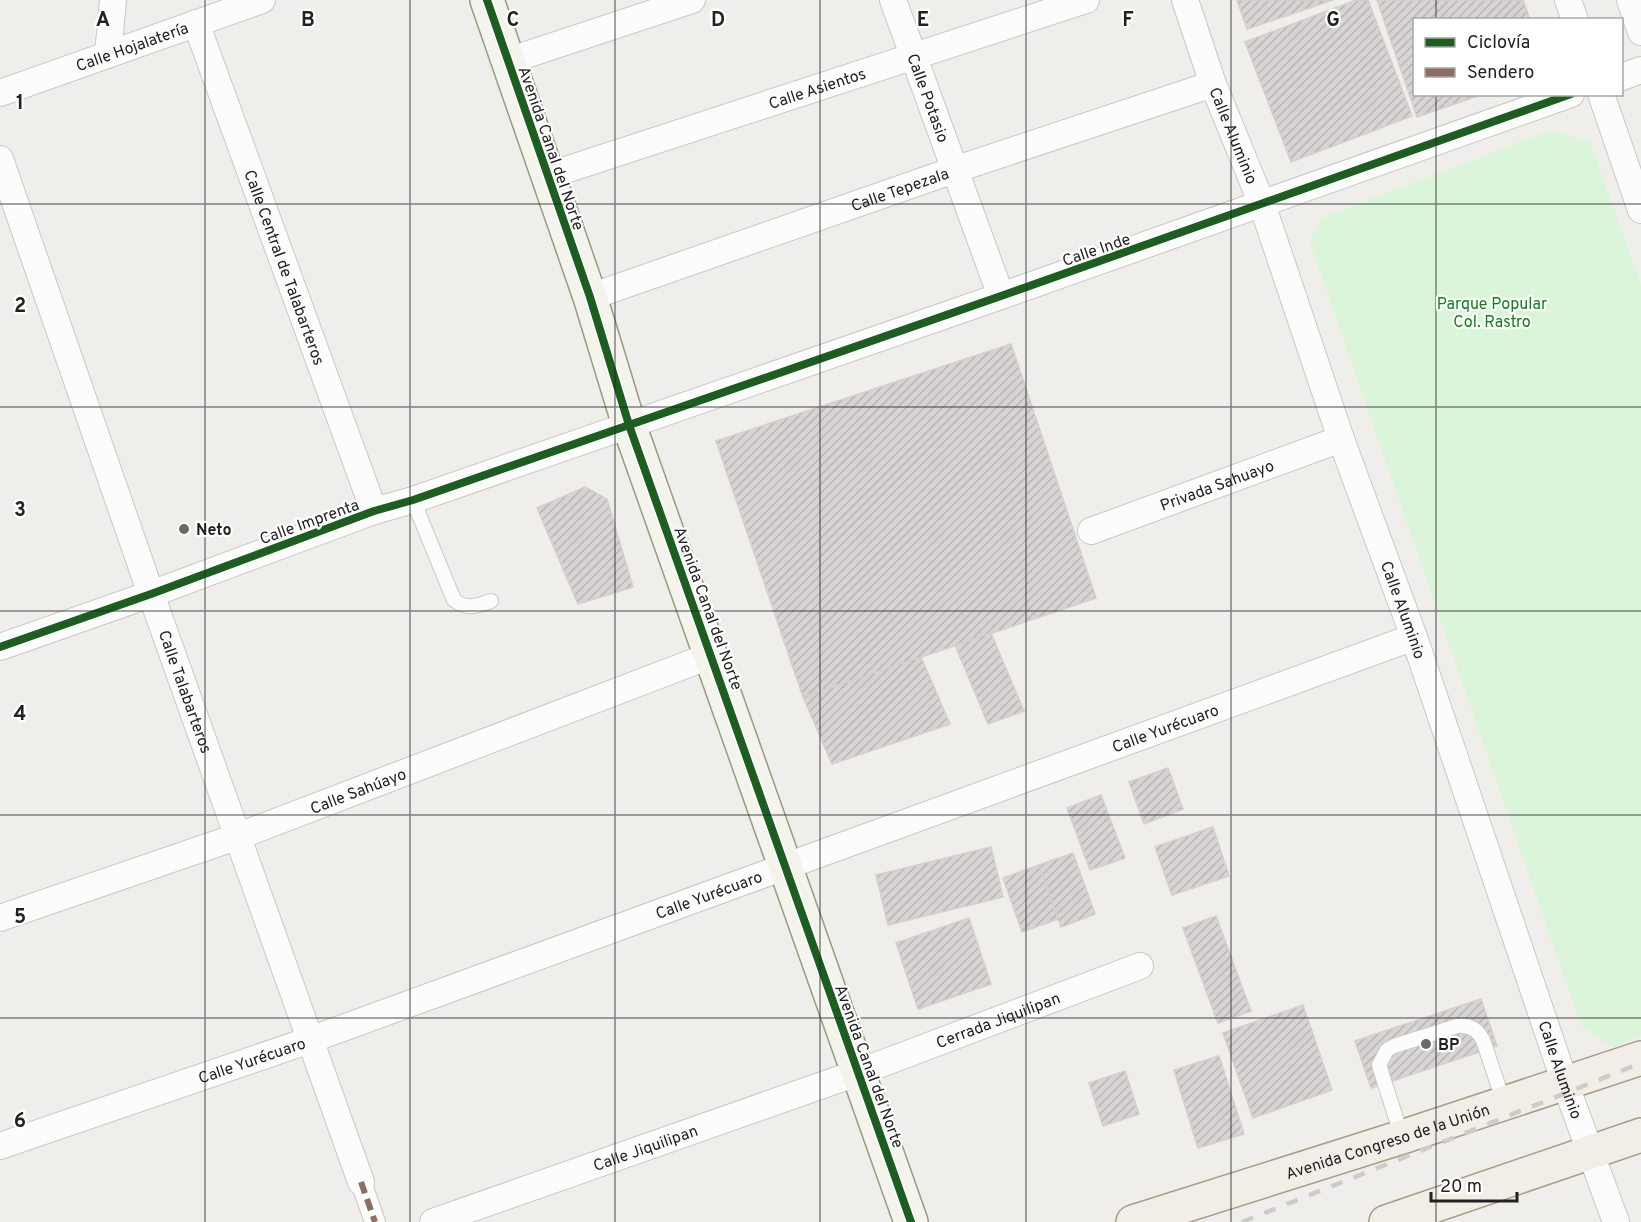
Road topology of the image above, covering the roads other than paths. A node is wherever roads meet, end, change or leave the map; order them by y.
1 (113, 0) edge
2 (262, 0) edge
3 (487, 0) edge
4 (692, 0) edge
5 (893, 0) edge
6 (1086, 0) edge
7 (1185, 0) edge
8 (1568, 0) edge
9 (1630, 0) edge
10 (1574, 18) edge
11 (196, 23) junction
12 (1641, 32) edge
13 (108, 55) junction
14 (912, 56) junction
15 (508, 61) junction
16 (1641, 70) edge
17 (1623, 77) edge
18 (1213, 84) junction
19 (0, 93) edge
20 (1565, 96) edge
21 (1602, 96) edge
22 (0, 159) edge
23 (954, 170) junction
24 (548, 176) junction
25 (1262, 204) junction
26 (1641, 210) edge
27 (1001, 296) junction
28 (590, 297) junction
29 (629, 425) junction
30 (1341, 439) junction
31 (413, 500) junction
32 (374, 511) junction
33 (1091, 531) dead end
34 (151, 594) junction
35 (491, 601) dead end
36 (1414, 637) junction
37 (0, 647) edge
38 (712, 655) junction
39 (239, 836) junction
40 (785, 867) junction
41 (0, 918) edge
42 (1140, 966) dead end
43 (310, 1040) junction
44 (1641, 1058) edge
45 (857, 1073) junction
46 (1565, 1083) junction
47 (1504, 1103) junction
48 (1641, 1135) edge
49 (1402, 1137) junction
50 (0, 1146) edge
51 (1590, 1154) junction
52 (361, 1182) joint
53 (375, 1222) edge
54 (433, 1222) edge
55 (911, 1222) edge
56 (1132, 1222) edge
57 (1386, 1222) edge
58 (1616, 1222) edge

1 - 13 street
2 - 11 street, Calle Hojalatería
3 - 15 main road, Avenida Canal del Norte
4 - 15 street
5 - 14 street, Calle Potasio
6 - 14 street, Calle Asientos
7 - 18 street, Calle Aluminio
8 - 10 street
9 - 12 street
11 - 13 street, Calle Hojalatería
11 - 32 street, Calle Central de Talabarteros
13 - 19 street, Calle Hojalatería
14 - 23 street, Calle Potasio
14 - 24 street, Calle Asientos
15 - 24 main road, Avenida Canal del Norte
16 - 17 street
18 - 23 street, Calle Tepezala
18 - 25 street, Calle Aluminio
20 - 25 street, Calle Inde
21 - 26 street
22 - 34 street, Calle Talabarteros
23 - 27 street, Calle Potasio
23 - 28 street, Calle Tepezala
24 - 28 main road, Avenida Canal del Norte
25 - 27 street, Calle Inde
25 - 30 street, Calle Aluminio
27 - 29 street, Calle Inde
28 - 29 main road, Avenida Canal del Norte
29 - 31 street, Calle Imprenta
29 - 38 main road, Avenida Canal del Norte
30 - 33 street, Privada Sahuayo
30 - 36 street, Calle Aluminio
31 - 32 street, Calle Imprenta
31 - 35 lane
32 - 34 street, Calle Imprenta
34 - 37 street, Calle Imprenta
34 - 39 street, Calle Talabarteros
36 - 40 street, Calle Yurécuaro
36 - 46 street, Calle Aluminio
38 - 39 street, Calle Sahúayo
38 - 40 main road, Avenida Canal del Norte
39 - 41 street, Calle Sahúayo
39 - 43 street, Calle Talabarteros
40 - 43 street, Calle Yurécuaro
40 - 45 main road, Avenida Canal del Norte
42 - 45 street, Cerrada Jiquilipan
43 - 50 street, Calle Yurécuaro
43 - 52 street, Calle Talabarteros
44 - 46 main road, Avenida Congreso de la Unión
45 - 54 street, Calle Jiquilipan
45 - 55 main road, Avenida Canal del Norte
46 - 47 main road, Avenida Congreso de la Unión
46 - 51 street, Calle Aluminio
47 - 49 main road, Avenida Congreso de la Unión
47 - 49 lane
48 - 51 main road
49 - 56 main road, Avenida Congreso de la Unión
51 - 57 main road
51 - 58 street, Calle Aluminio
52 - 53 street, Calle Talabarteros

